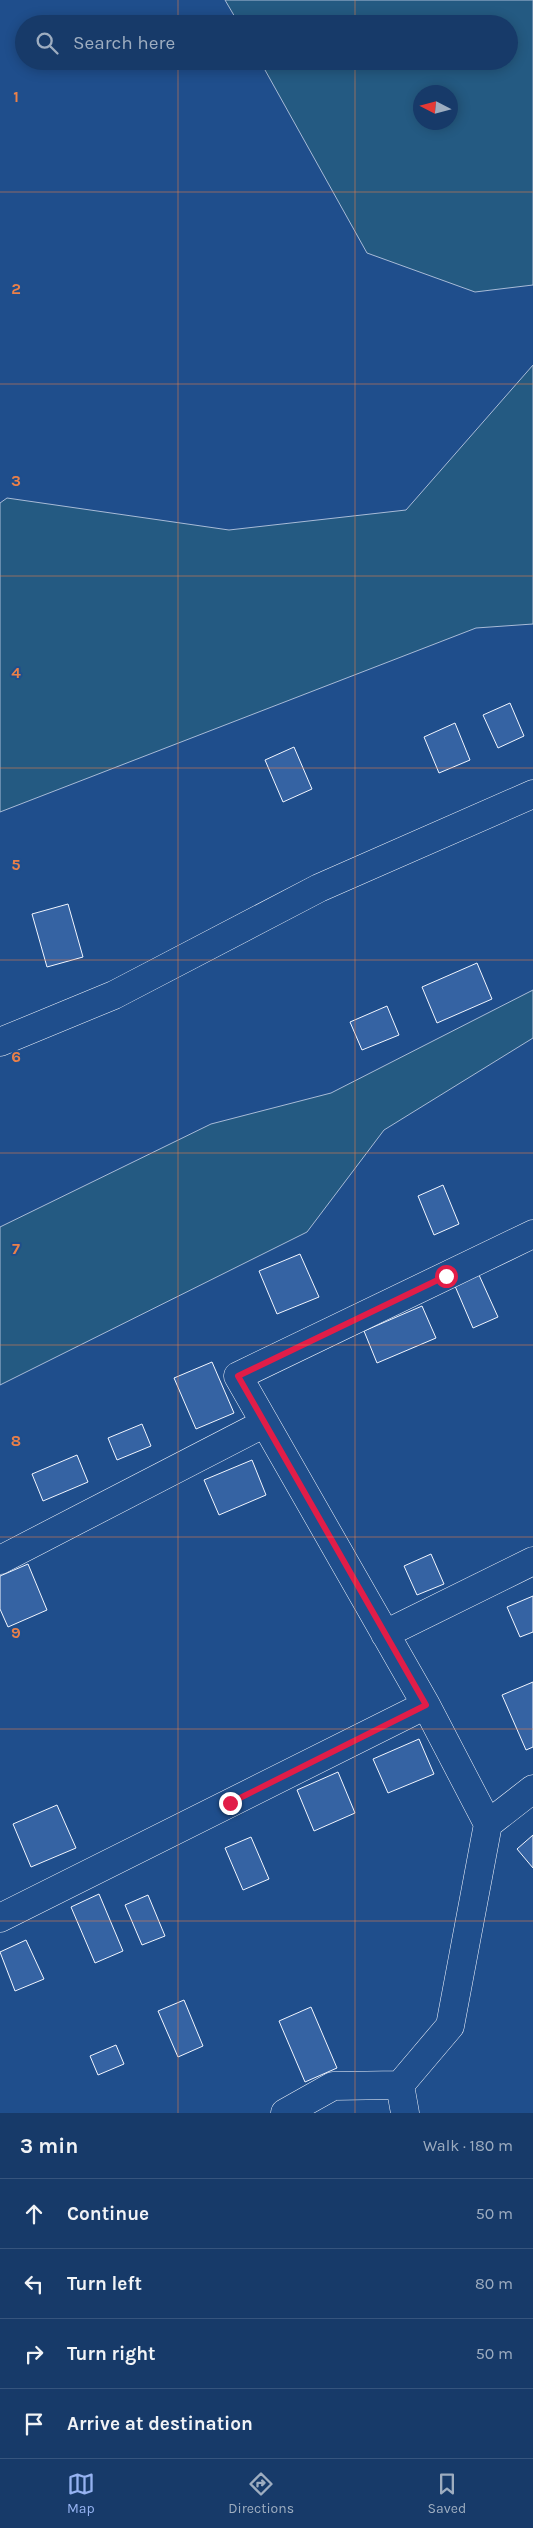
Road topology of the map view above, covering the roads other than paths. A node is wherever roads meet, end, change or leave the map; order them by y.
1 (533, 794) edge
2 (0, 1042) edge
3 (533, 1234) edge
4 (266, 1423) junction
5 (0, 1560) edge
6 (533, 1561) edge
7 (385, 1634) junction
8 (426, 1705) junction
9 (533, 1789) edge
10 (488, 1824) junction
11 (0, 1918) edge
12 (400, 2085) junction
13 (285, 2113) edge
14 (405, 2113) edge

1 - 2 street
3 - 4 street
4 - 5 street
4 - 7 street
6 - 7 street
7 - 8 street
8 - 10 street
8 - 11 street
9 - 10 street
10 - 12 street
12 - 13 street
12 - 14 street

